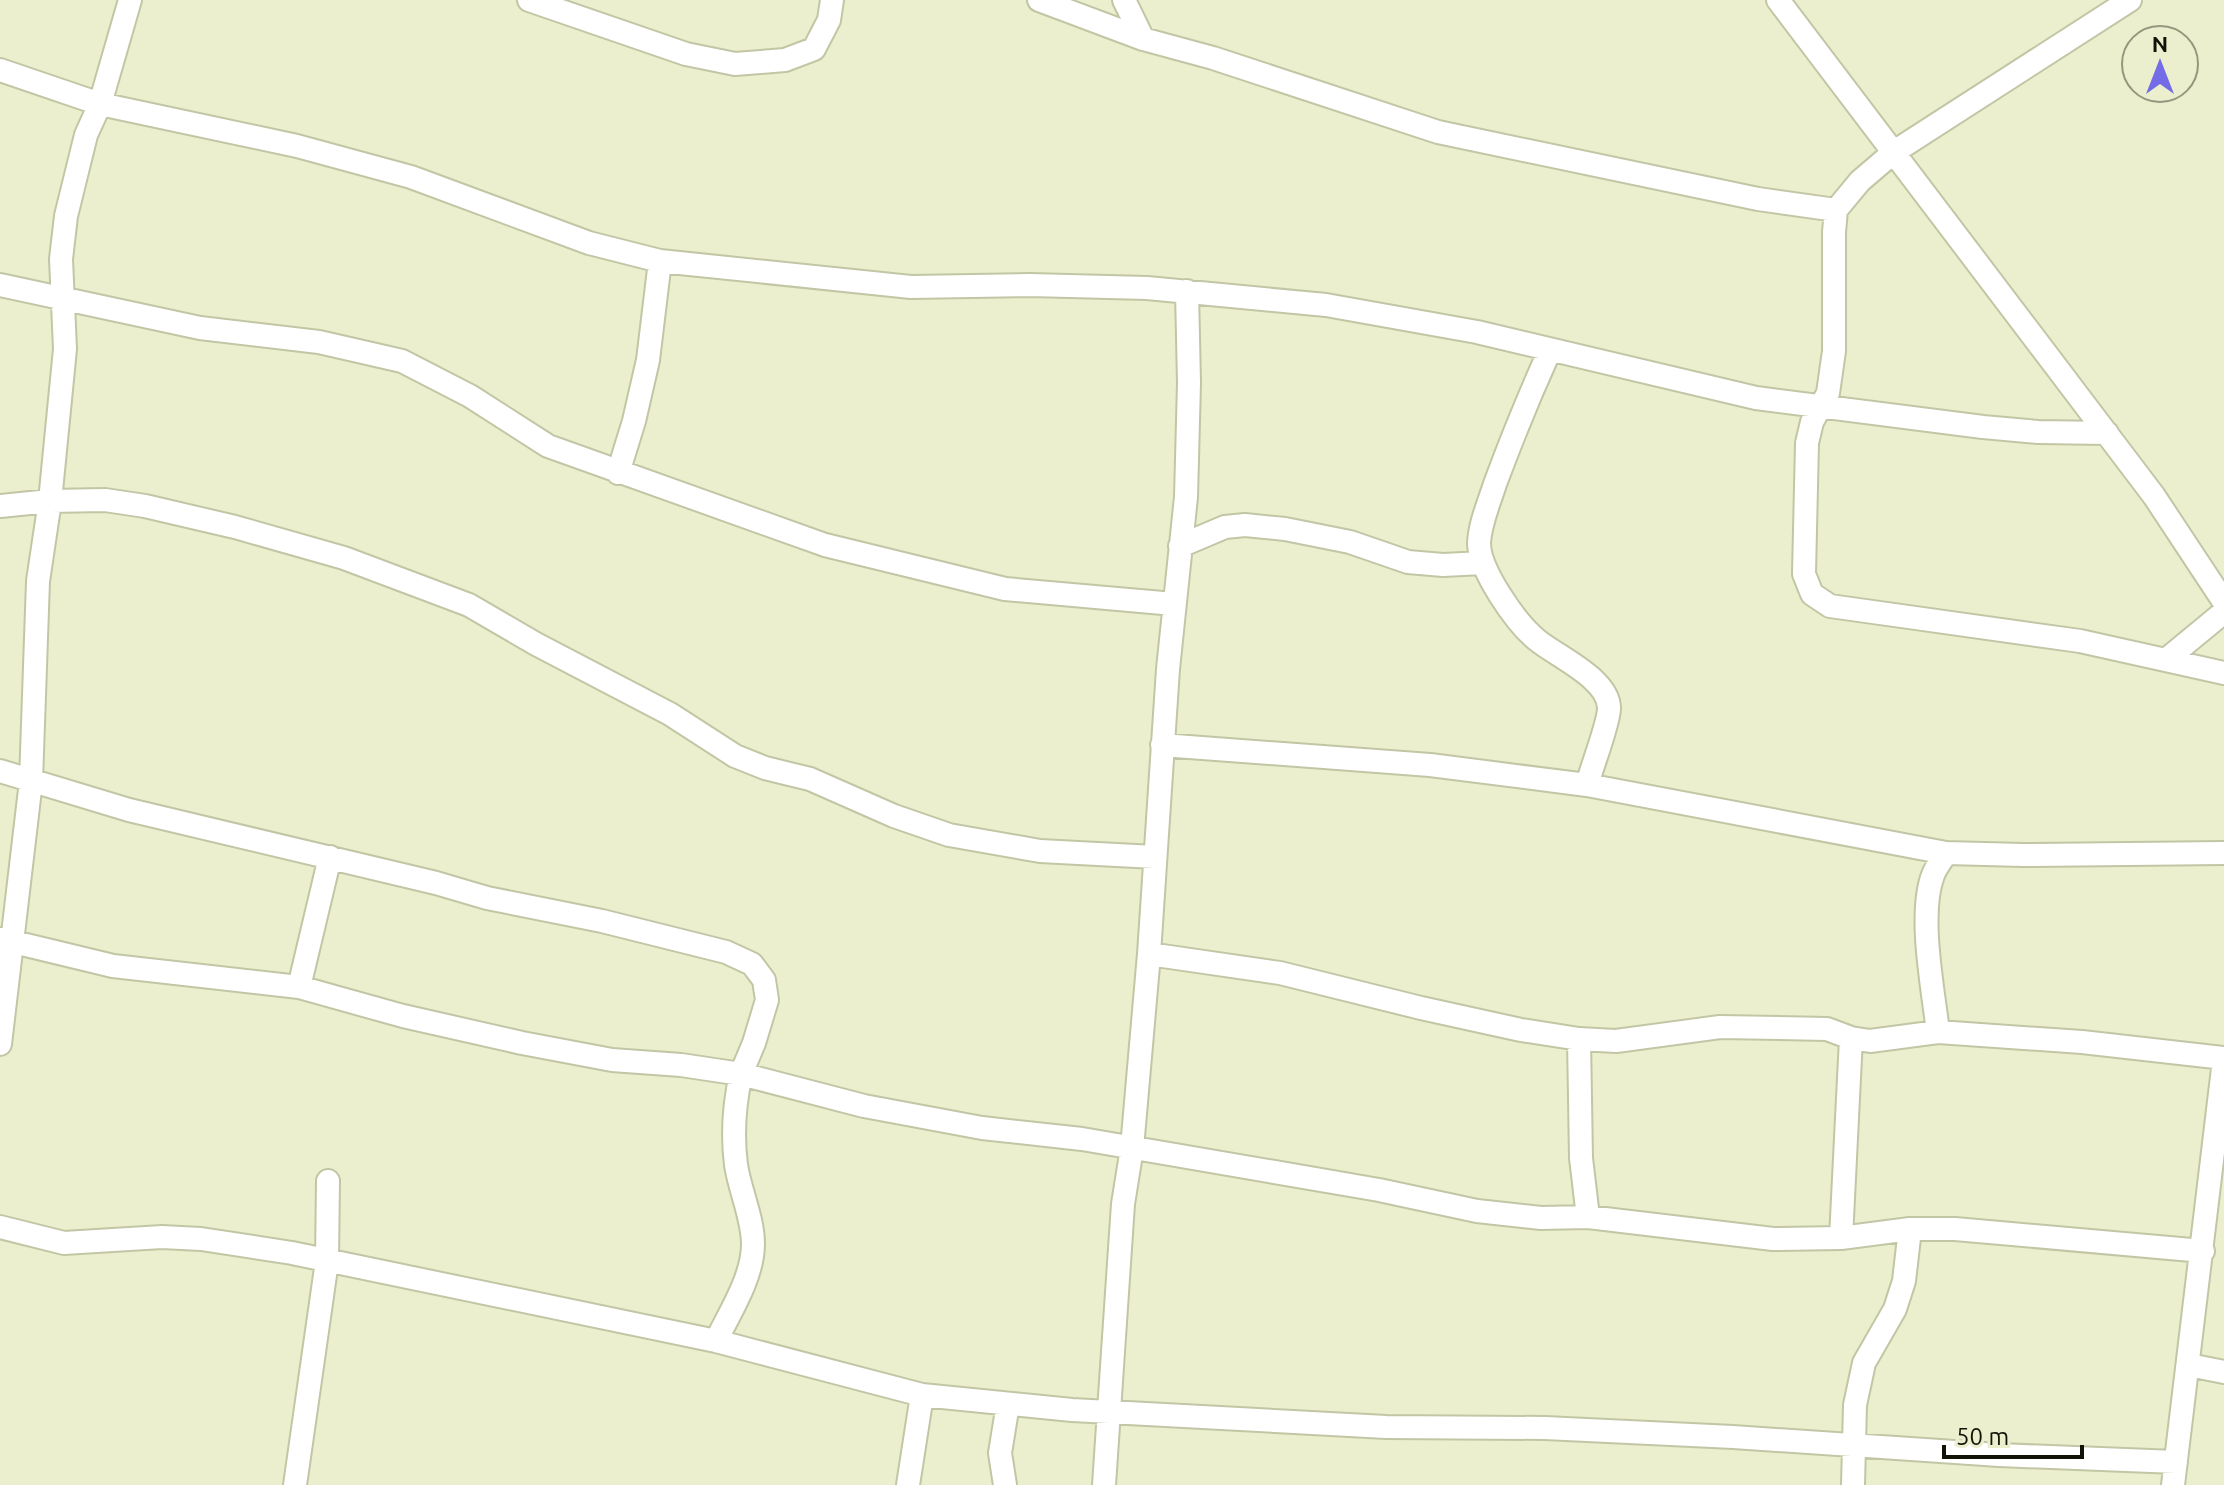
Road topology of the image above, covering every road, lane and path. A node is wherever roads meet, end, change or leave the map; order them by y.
1 (130, 0) edge
2 (529, 0) edge
3 (832, 0) edge
4 (1039, 0) edge
5 (1124, 0) edge
6 (1778, 0) edge
7 (2130, 0) edge
8 (1143, 39) junction
9 (0, 70) edge
10 (100, 104) junction
11 (1894, 152) junction
12 (1836, 210) junction
13 (660, 261) junction
14 (0, 285) edge
15 (1187, 291) junction
16 (63, 298) junction
17 (1550, 350) junction
18 (1820, 406) junction
19 (2107, 433) junction
20 (618, 473) junction
21 (50, 501) junction
22 (0, 506) edge
23 (1180, 546) junction
24 (1483, 563) junction
25 (2224, 602) edge
26 (1174, 604) junction
27 (2224, 612) edge
28 (2167, 659) junction
29 (2224, 673) edge
30 (1162, 745) junction
31 (0, 771) edge
32 (31, 781) junction
33 (1587, 785) junction
34 (1946, 853) junction
35 (2224, 853) edge
36 (330, 857) junction
37 (1155, 857) junction
38 (6, 940) edge
39 (1149, 954) junction
40 (299, 987) junction
41 (1938, 1032) junction
42 (1851, 1038) junction
43 (1579, 1039) junction
44 (0, 1044) edge
45 (2224, 1059) edge
46 (741, 1074) junction
47 (1132, 1148) junction
48 (328, 1181) dead end
49 (1588, 1217) junction
50 (2215, 1223) edge
51 (0, 1227) edge
52 (1910, 1229) junction
53 (1841, 1238) junction
54 (2203, 1251) junction
55 (327, 1261) junction
56 (716, 1341) junction
57 (2189, 1365) junction
58 (2224, 1372) edge
59 (922, 1395) junction
60 (1008, 1404) junction
61 (1111, 1411) junction
62 (1853, 1446) junction
63 (2176, 1462) junction
64 (295, 1485) edge
65 (908, 1485) edge
66 (1005, 1485) edge
67 (1104, 1485) edge
68 (1853, 1485) edge
69 (2173, 1485) edge

1 - 10 street
2 - 3 street
4 - 8 street
5 - 8 street
6 - 11 street
7 - 11 street
8 - 12 street
9 - 10 street
10 - 13 street
10 - 16 street
11 - 12 street
11 - 19 street
12 - 18 street
13 - 15 street
13 - 20 street
14 - 16 street
15 - 17 street
15 - 23 street
16 - 20 street
16 - 21 street
17 - 18 street
17 - 24 street
18 - 19 street
18 - 28 street
19 - 25 street
20 - 26 street
21 - 22 street
21 - 32 street
21 - 37 street
23 - 24 street
23 - 26 street
24 - 33 street
26 - 30 street
27 - 28 street
28 - 29 street
30 - 33 street
30 - 37 street
31 - 32 street
32 - 36 street
32 - 38 street
33 - 34 street
34 - 35 street
34 - 41 street
36 - 40 street
36 - 46 street
37 - 39 street
38 - 40 street
38 - 44 street
39 - 43 street
39 - 47 street
40 - 46 street
41 - 42 street
41 - 45 street
42 - 43 street
42 - 53 street
43 - 49 street
45 - 50 street
46 - 47 street
46 - 56 street
47 - 49 street
47 - 61 street
48 - 55 street
49 - 53 street
50 - 54 street
51 - 55 street
52 - 53 street
52 - 54 street
52 - 62 street
54 - 57 street
55 - 56 street
55 - 64 street
56 - 59 street
57 - 58 street
57 - 63 street
59 - 60 street
59 - 65 street
60 - 61 street
60 - 66 street
61 - 62 street
61 - 67 street
62 - 63 street
62 - 68 street
63 - 69 street

